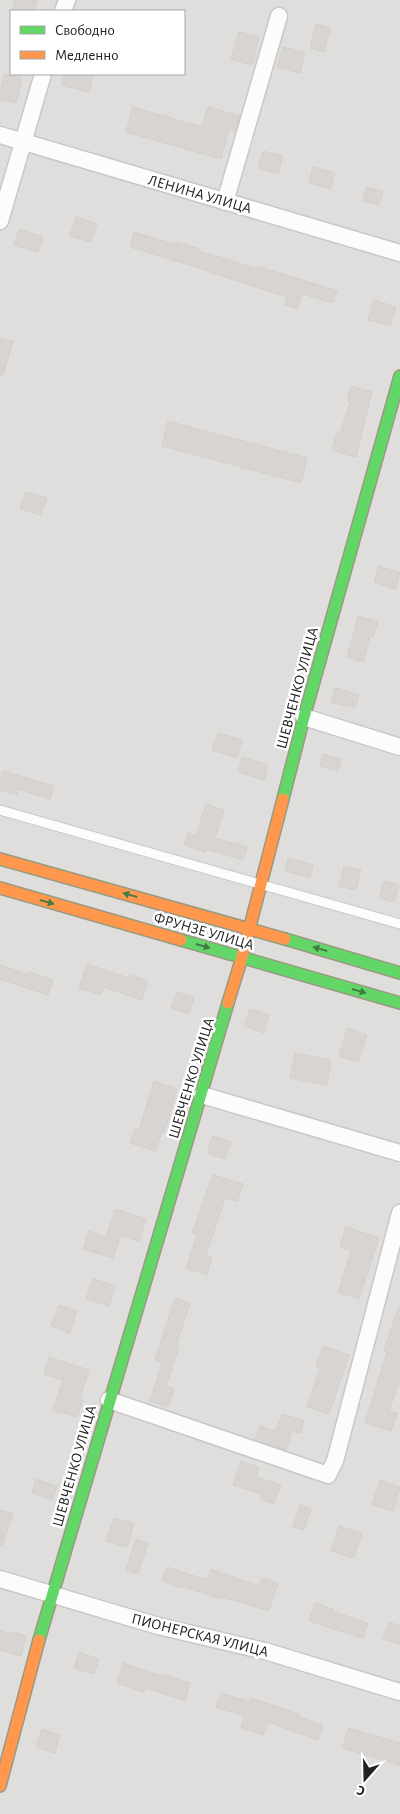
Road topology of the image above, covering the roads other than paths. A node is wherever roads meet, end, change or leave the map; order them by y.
1 (279, 16) dead end
2 (44, 75) edge
3 (0, 136) edge
4 (22, 142) junction
5 (225, 202) junction
6 (0, 222) edge
7 (400, 253) edge
8 (400, 376) edge
9 (397, 401) edge
10 (304, 716) junction
11 (400, 747) edge
12 (0, 810) edge
13 (0, 859) edge
14 (261, 884) junction
15 (0, 888) edge
16 (400, 924) edge
17 (250, 929) junction
18 (242, 957) junction
19 (400, 973) edge
20 (400, 1003) edge
21 (202, 1095) junction
22 (400, 1153) edge
23 (400, 1213) edge
24 (109, 1400) junction
25 (0, 1579) edge
26 (52, 1594) junction
27 (400, 1692) edge
28 (0, 1786) edge

1 - 5 street
2 - 4 street
3 - 4 street, ЛЕНИНА УЛИЦА
4 - 5 street, ЛЕНИНА УЛИЦА
4 - 6 street
5 - 7 street, ЛЕНИНА УЛИЦА
8 - 9 street, ШЕВЧЕНКО УЛИЦА
9 - 10 street, ШЕВЧЕНКО УЛИЦА
10 - 11 street
10 - 14 street, ШЕВЧЕНКО УЛИЦА
12 - 14 lane
17 -> 13 street, ФРУНЗЕ УЛИЦА
14 - 16 lane
14 - 17 street, ШЕВЧЕНКО УЛИЦА
15 -> 18 street, ФРУНЗЕ УЛИЦА
17 - 18 street, ШЕВЧЕНКО УЛИЦА
19 -> 17 street, ФРУНЗЕ УЛИЦА
18 -> 20 street, ФРУНЗЕ УЛИЦА
18 - 21 street, ШЕВЧЕНКО УЛИЦА
21 - 22 street
21 - 24 street, ШЕВЧЕНКО УЛИЦА
23 - 24 street
24 - 26 street, ШЕВЧЕНКО УЛИЦА
25 - 26 street, ПИОНЕРСКАЯ УЛИЦА
26 - 27 street, ПИОНЕРСКАЯ УЛИЦА
26 - 28 street, ШЕВЧЕНКО УЛИЦА

